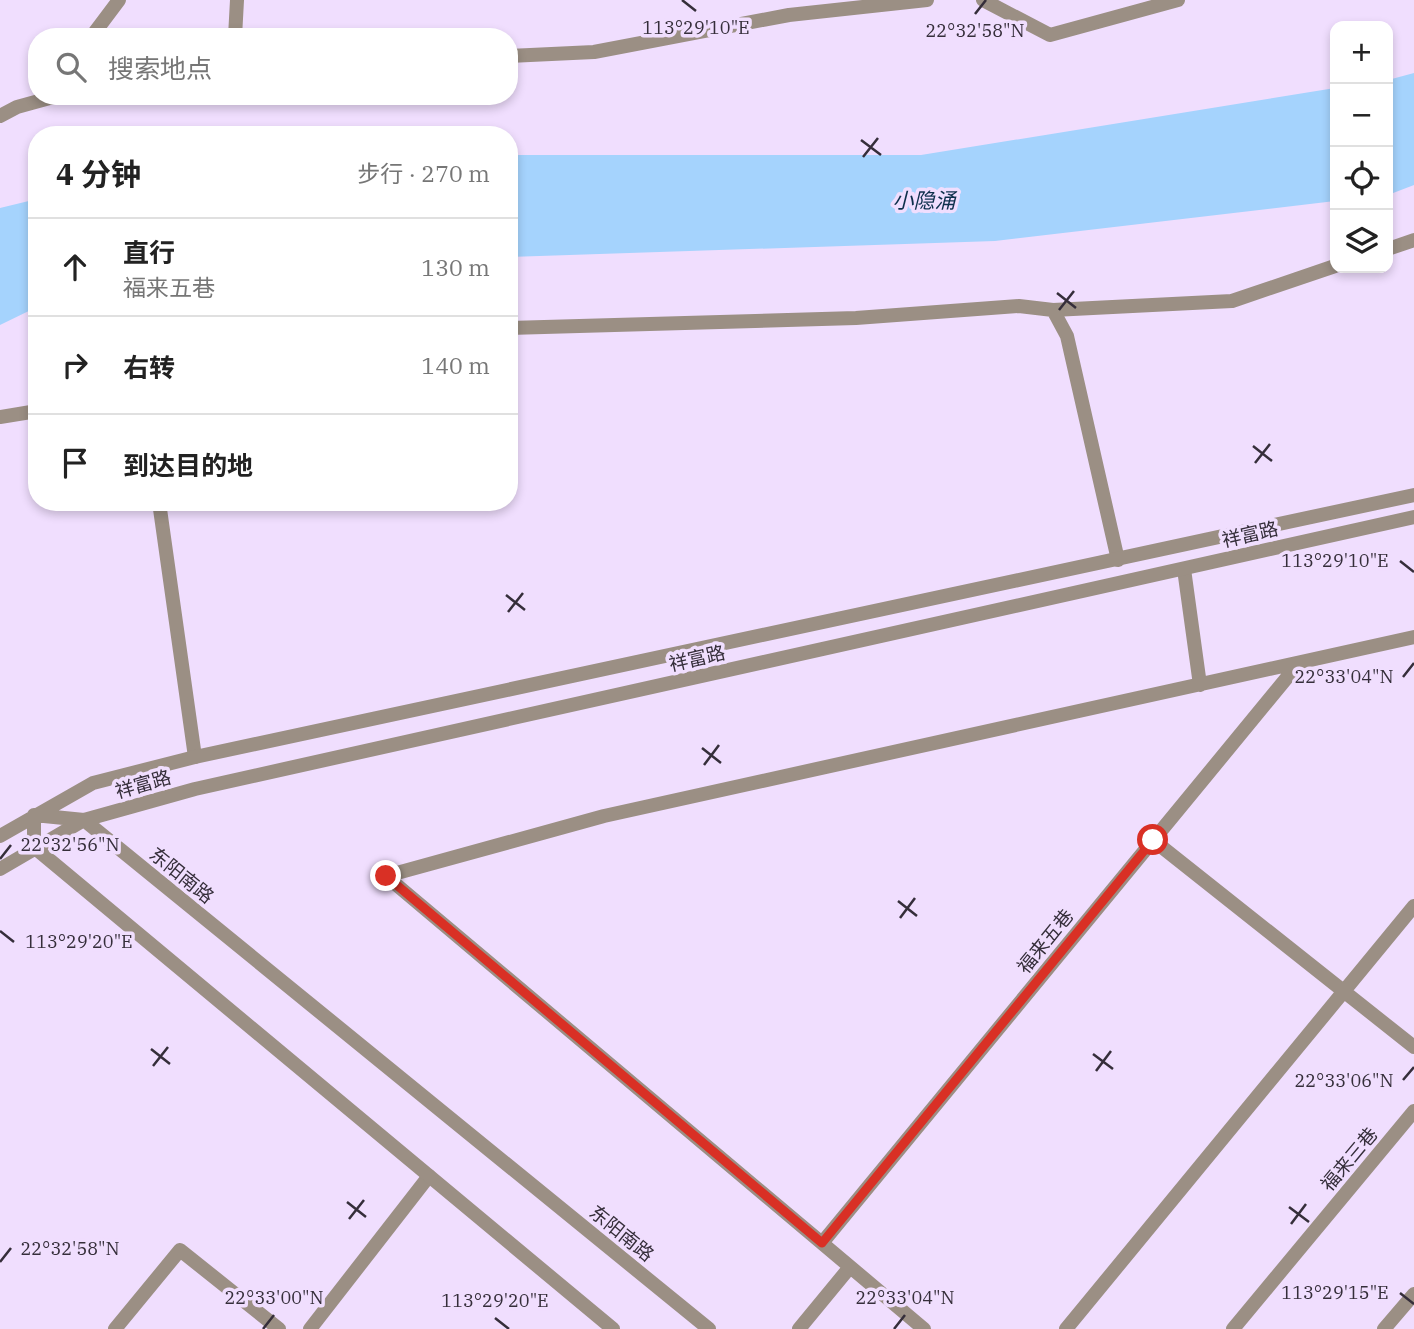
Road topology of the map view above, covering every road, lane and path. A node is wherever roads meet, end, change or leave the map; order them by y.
1 (118, 0) edge
2 (237, 0) edge
3 (927, 0) edge
4 (983, 0) edge
5 (1178, 0) edge
6 (98, 28) edge
7 (235, 28) edge
8 (518, 56) edge
9 (28, 104) edge
10 (0, 117) edge
11 (1414, 240) edge
12 (1393, 247) edge
13 (1330, 268) edge
14 (1053, 310) junction
15 (518, 328) edge
16 (28, 412) edge
17 (0, 417) edge
18 (1414, 495) edge
19 (160, 511) edge
20 (1414, 517) edge
21 (1118, 560) junction
22 (1184, 569) junction
23 (1414, 637) edge
24 (1299, 663) junction
25 (1200, 685) junction
26 (195, 757) junction
27 (34, 815) junction
28 (84, 820) junction
29 (0, 836) edge
30 (1153, 840) junction
31 (34, 847) junction
32 (0, 869) edge
33 (1414, 906) edge
34 (1343, 991) junction
35 (1414, 1047) edge
36 (1414, 1111) edge
37 (429, 1176) junction
38 (822, 1243) junction
39 (850, 1267) junction
40 (1414, 1294) edge
41 (115, 1329) edge
42 (279, 1329) edge
43 (310, 1329) edge
44 (613, 1329) edge
45 (709, 1329) edge
46 (799, 1329) edge
47 (924, 1329) edge
48 (1066, 1329) edge
49 (1233, 1329) edge
50 (1384, 1329) edge

1 - 6 street
2 - 7 street
3 - 8 street
4 - 5 street
9 - 10 street
11 - 12 street
13 - 14 street
14 - 15 street
14 - 21 street
16 - 17 street
18 - 21 street, 祥富路
19 - 26 street
20 - 22 street, 祥富路
21 - 26 street, 祥富路
22 - 25 street
22 - 28 street, 祥富路
23 - 24 street
24 - 25 street
24 - 30 street, 福来五巷
25 - 38 street
26 - 27 street, 祥富路
27 - 28 street
27 - 29 street, 祥富路
27 - 31 street
28 - 31 street, 祥富路
28 - 45 street, 东阳南路
30 - 34 street
30 - 38 street, 福来五巷
31 - 32 street, 祥富路
31 - 37 street
33 - 34 street
34 - 35 street
34 - 48 street
36 - 49 street, 福来三巷
37 - 43 street
37 - 44 street
38 - 39 street
39 - 46 street
39 - 47 street
40 - 50 street
41 - 42 street

